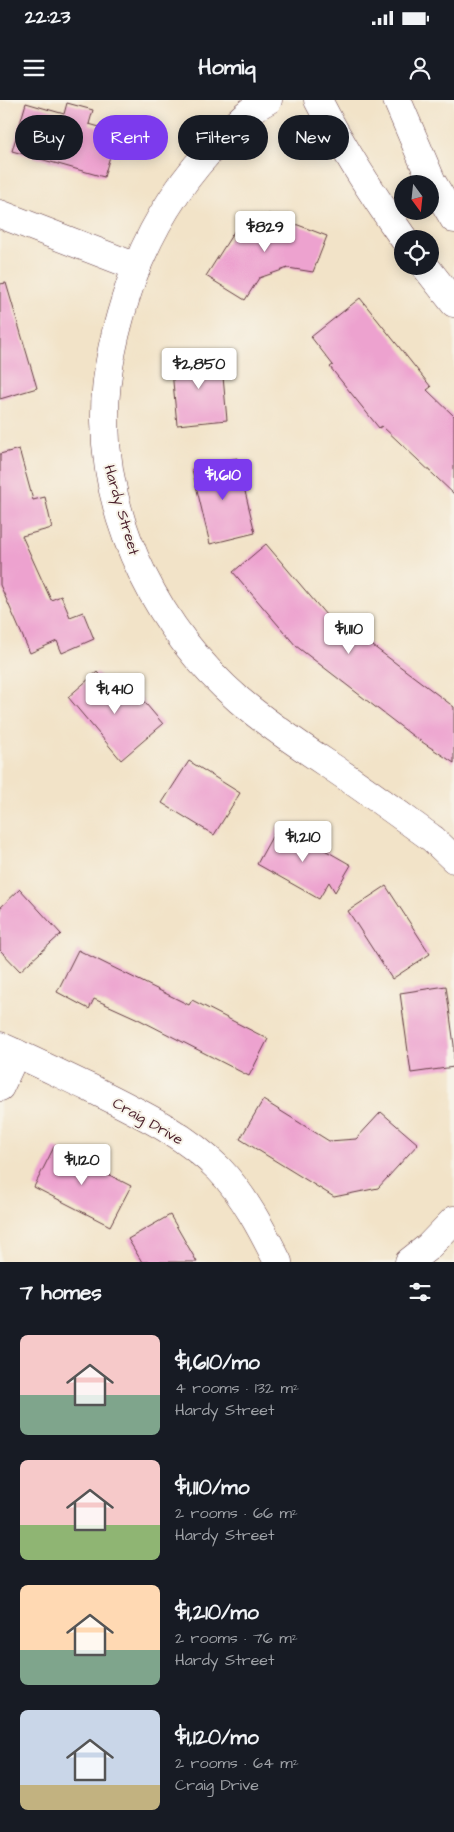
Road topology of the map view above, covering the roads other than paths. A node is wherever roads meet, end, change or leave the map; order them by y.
1 (268, 100) edge
2 (318, 100) edge
3 (397, 100) edge
4 (0, 214) edge
5 (454, 219) edge
6 (397, 230) edge
7 (137, 267) junction
8 (432, 275) edge
9 (454, 303) edge
10 (454, 859) edge
11 (8, 1049) edge
12 (0, 1087) edge
13 (454, 1220) edge
14 (278, 1262) edge
15 (409, 1262) edge

1 - 7 street, Hardy Street
2 - 6 street
3 - 5 street
4 - 7 street
7 - 10 street, Hardy Street
8 - 9 street
11 - 12 street
11 - 14 street, Craig Drive
13 - 15 street

